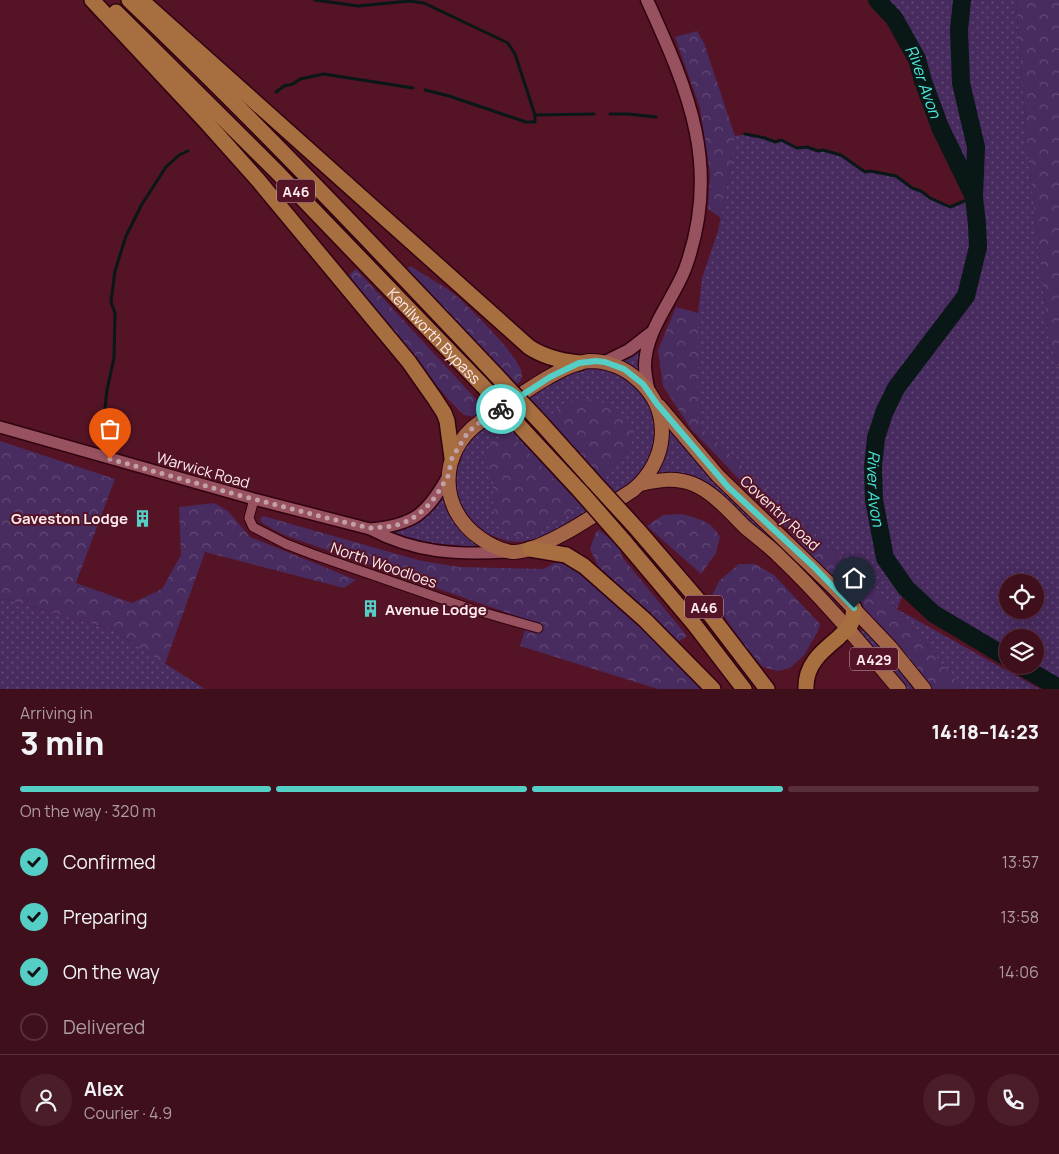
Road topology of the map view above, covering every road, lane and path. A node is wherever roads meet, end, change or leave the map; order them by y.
1 (92, 0) edge
2 (104, 0) edge
3 (129, 0) edge
4 (141, 0) edge
5 (647, 0) edge
6 (652, 331) junction
7 (605, 362) junction
8 (579, 363) junction
9 (649, 392) junction
10 (657, 404) junction
11 (0, 426) edge
12 (452, 458) junction
13 (448, 476) junction
14 (641, 484) junction
15 (254, 499) junction
16 (370, 528) junction
17 (530, 549) junction
18 (509, 551) junction
19 (854, 608) junction
20 (538, 628) dead end
21 (848, 629) junction
22 (713, 689) edge
23 (744, 689) edge
24 (767, 689) edge
25 (806, 689) edge
26 (899, 689) edge
27 (924, 689) edge

1 - 12 highway
2 - 23 highway, Kenilworth Bypass / A46, bridge
3 - 24 highway, Kenilworth Bypass / A46, bridge
4 - 8 highway
5 - 6 main road
6 - 7 main road
6 - 9 main road
7 - 8 main road
7 - 9 main road, Coventry Road
8 - 12 main road
9 - 10 main road, Coventry Road
10 - 14 main road
10 - 19 main road, Coventry Road / A429
11 - 15 street, Warwick Road
12 - 13 main road
13 - 16 street, Warwick Road
13 - 18 main road
14 - 17 main road
14 - 21 main road, A429
15 - 16 street, Warwick Road
15 - 20 street, North Woodloes
16 - 18 street, Warwick Road
17 - 18 main road
17 - 22 highway
19 - 21 highway
19 - 27 main road, Coventry Road / A429
21 - 25 highway
21 - 26 main road, A429

